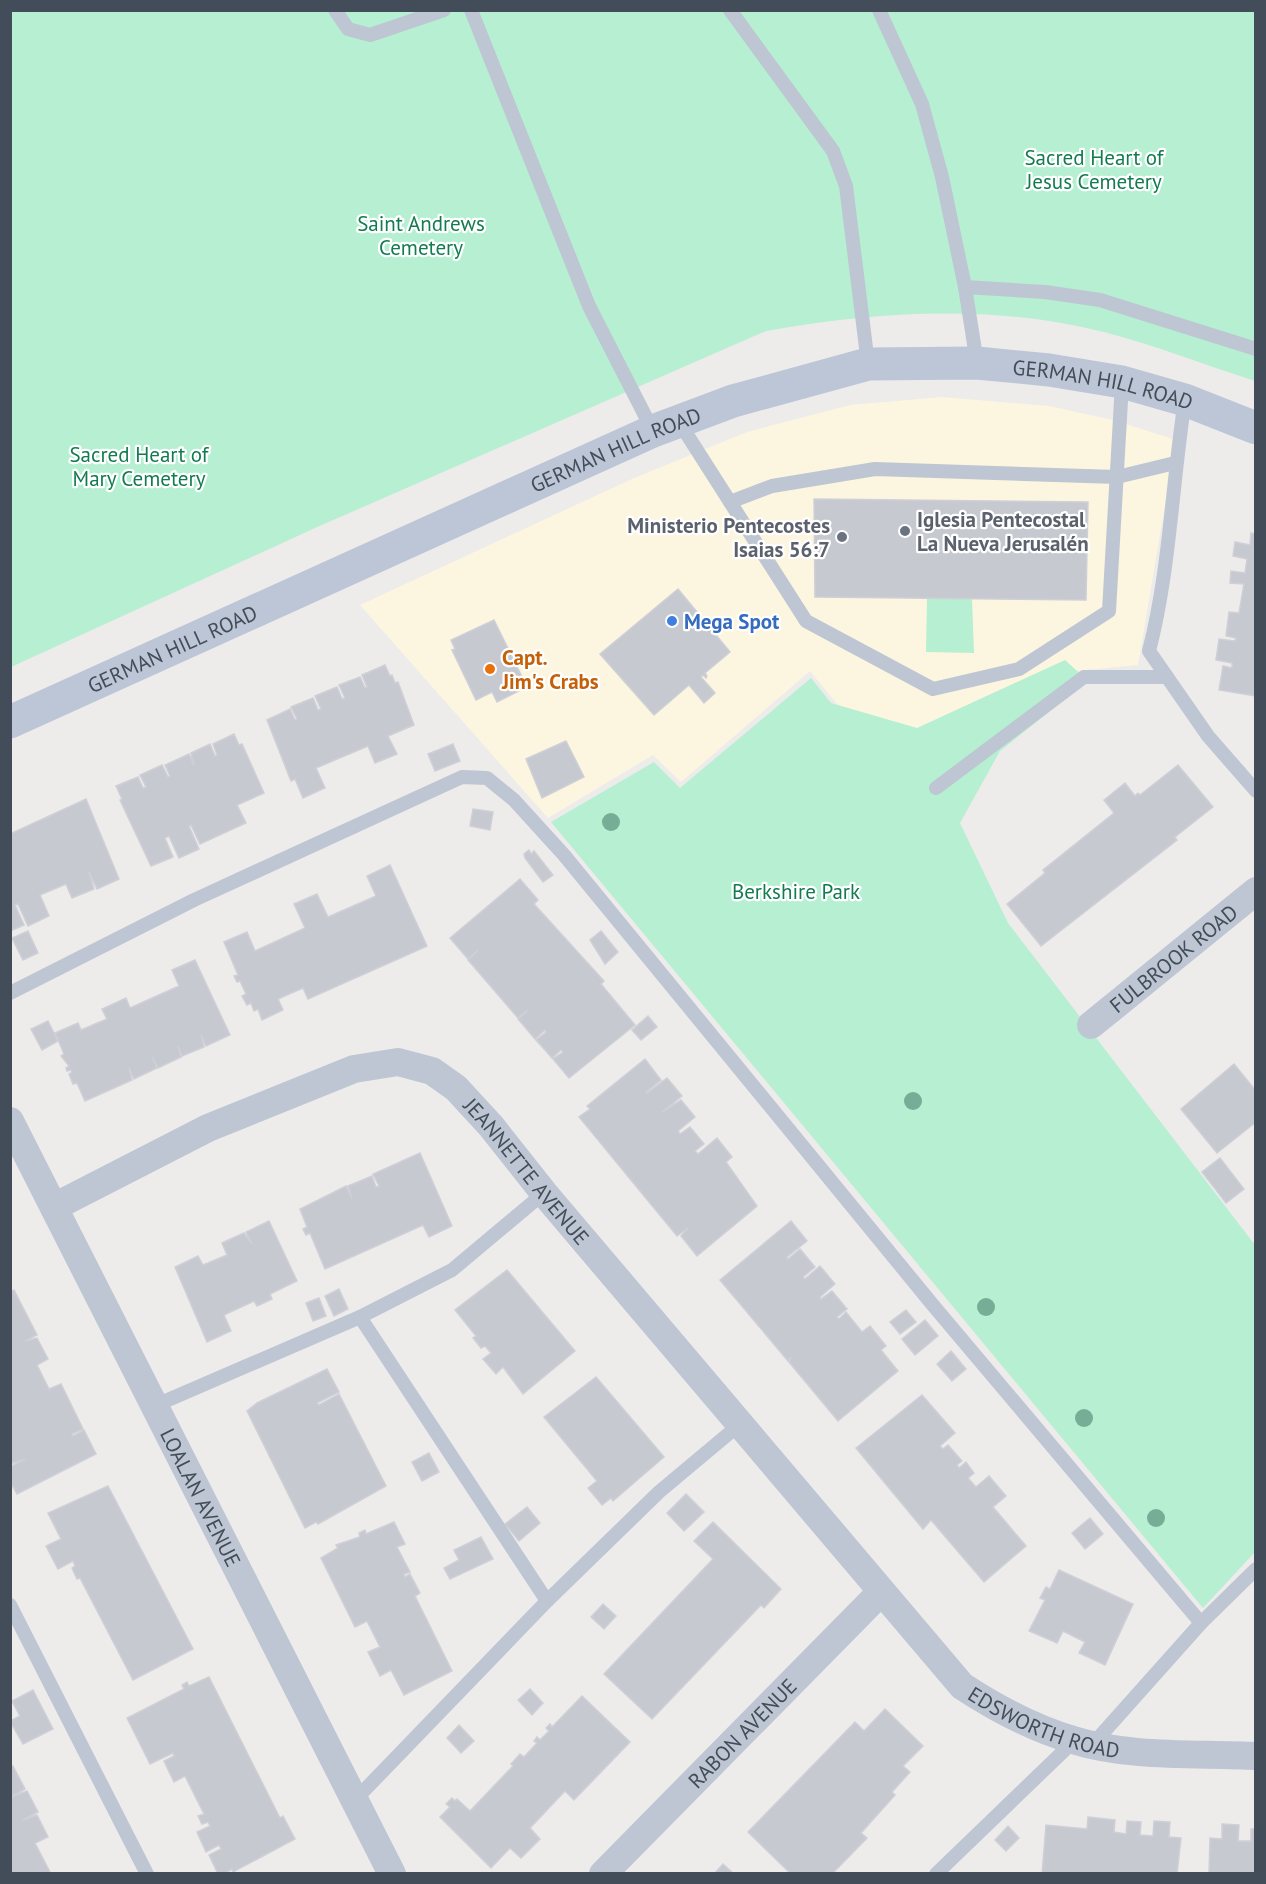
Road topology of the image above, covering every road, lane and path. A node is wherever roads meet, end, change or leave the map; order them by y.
1 (335, 10) edge
2 (444, 10) edge
3 (471, 10) edge
4 (730, 10) edge
5 (879, 10) edge
6 (965, 287) junction
7 (1256, 349) edge
8 (977, 363) junction
9 (868, 364) junction
10 (1122, 382) junction
11 (1185, 400) junction
12 (666, 426) junction
13 (1256, 428) edge
14 (1175, 463) junction
15 (1117, 477) junction
16 (730, 502) junction
17 (1167, 677) junction
18 (10, 722) edge
19 (936, 788) dead end
20 (1256, 791) edge
21 (1256, 891) edge
22 (10, 993) edge
23 (1091, 1025) dead end
24 (10, 1121) edge
25 (544, 1193) junction
26 (54, 1207) junction
27 (360, 1317) junction
28 (154, 1406) junction
29 (739, 1425) junction
30 (1256, 1569) edge
31 (880, 1593) junction
32 (547, 1601) junction
33 (10, 1605) edge
34 (1202, 1623) junction
35 (1083, 1743) junction
36 (1256, 1756) edge
37 (354, 1801) junction
38 (147, 1874) edge
39 (392, 1874) edge
40 (603, 1874) edge
41 (936, 1874) edge

1 - 2 lane
3 - 12 lane
4 - 9 lane
5 - 6 lane
6 - 7 lane
6 - 8 lane
8 - 9 street, GERMAN HILL ROAD
8 - 10 street, GERMAN HILL ROAD
9 - 12 street, GERMAN HILL ROAD
10 - 11 street, GERMAN HILL ROAD
10 - 15 lane
11 - 13 street, GERMAN HILL ROAD
11 - 14 lane
12 - 16 lane
12 - 18 street, GERMAN HILL ROAD
14 - 15 lane
14 - 17 lane
15 - 16 lane
15 - 16 lane
17 - 19 lane
17 - 20 lane
21 - 23 street, FULBROOK ROAD
22 - 34 lane
24 - 26 street, LOALAN AVENUE
25 - 26 street, JEANNETTE AVENUE
25 - 27 lane
25 - 29 street, JEANNETTE AVENUE
26 - 28 street, LOALAN AVENUE
27 - 28 lane
27 - 32 lane
28 - 37 street, LOALAN AVENUE
29 - 31 street, JEANNETTE AVENUE
29 - 32 lane
30 - 34 lane
31 - 35 street, EDSWORTH ROAD
31 - 40 street, RABON AVENUE
32 - 37 lane
33 - 38 lane
34 - 35 lane
35 - 36 street, EDSWORTH ROAD
35 - 41 lane
37 - 39 street, LOALAN AVENUE

